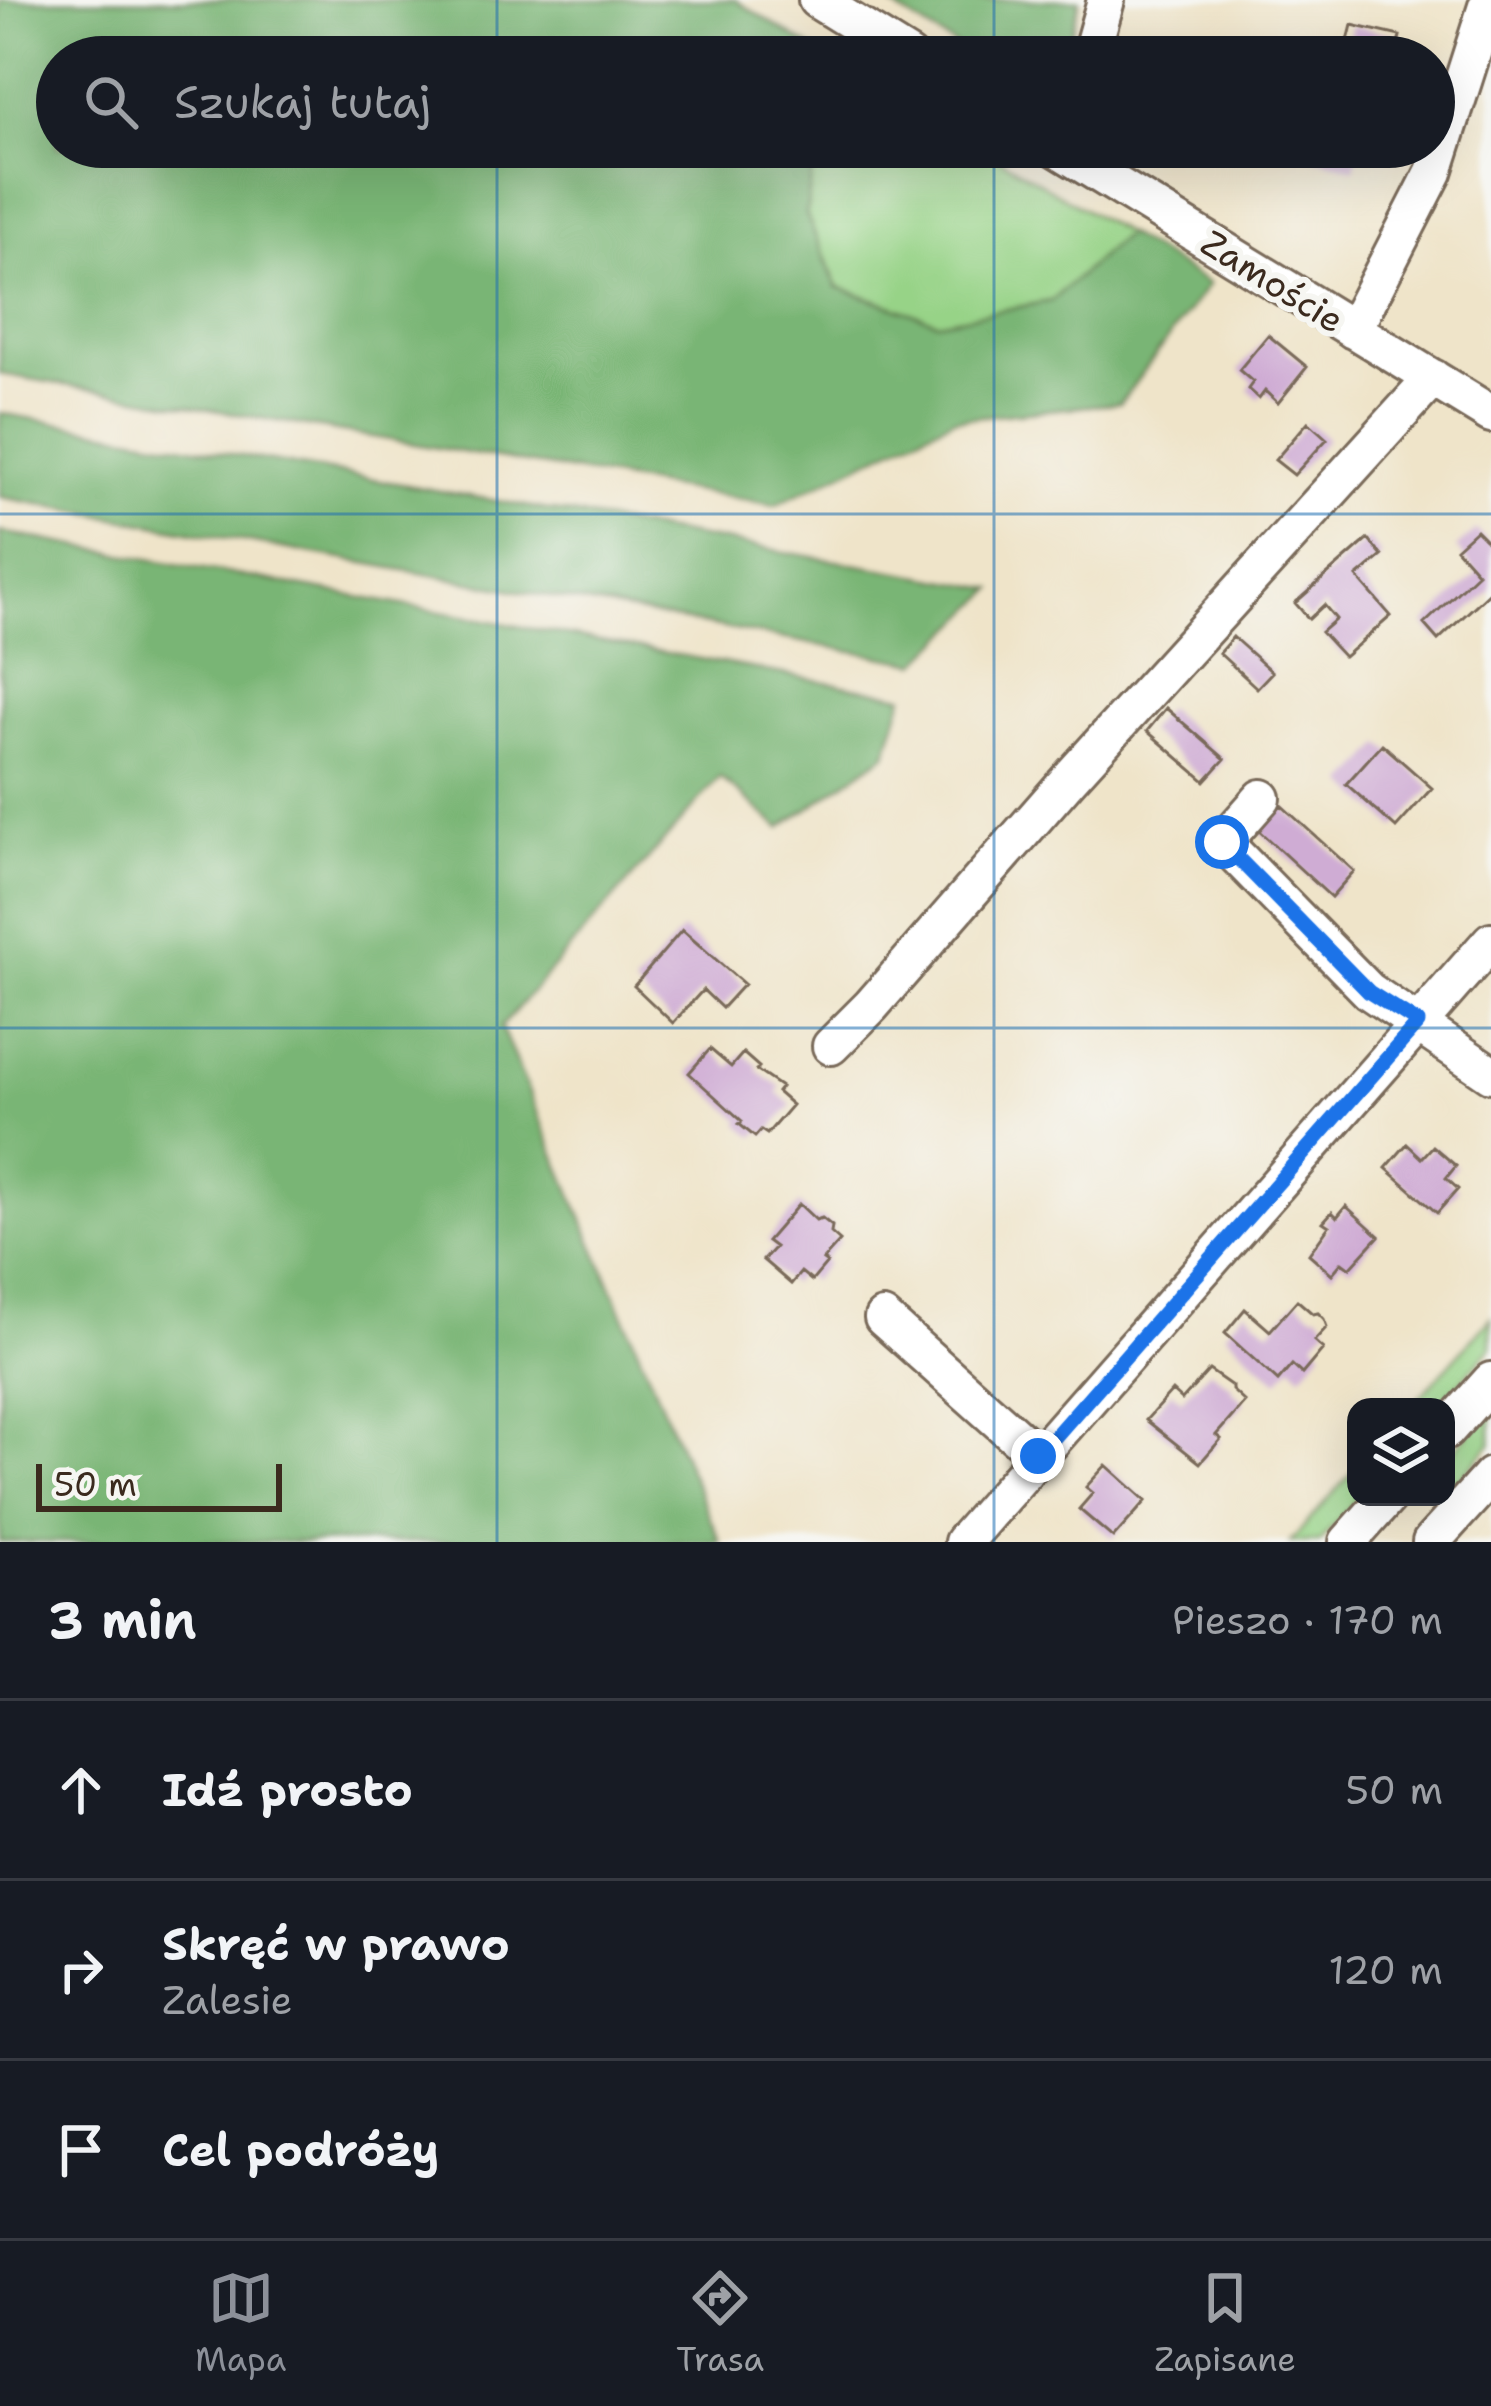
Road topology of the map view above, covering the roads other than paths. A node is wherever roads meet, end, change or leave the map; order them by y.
1 (817, 0) edge
2 (1106, 0) edge
3 (1489, 0) edge
4 (875, 36) edge
5 (1096, 36) edge
6 (1455, 106) edge
7 (1090, 168) edge
8 (1435, 168) edge
9 (1353, 330) junction
10 (1432, 378) junction
11 (1491, 414) edge
12 (1262, 798) dead end
13 (1491, 941) edge
14 (1418, 1023) junction
15 (831, 1046) dead end
16 (1491, 1074) edge
17 (883, 1318) dead end
18 (1491, 1381) edge
19 (1455, 1421) edge
20 (1038, 1456) junction
21 (1491, 1476) edge
22 (1380, 1506) edge
23 (963, 1542) edge
24 (1348, 1542) edge
25 (1432, 1542) edge

1 - 4 street
2 - 5 street
3 - 6 street
7 - 9 street, Zamoście
8 - 9 street
9 - 10 street, Zamoście
10 - 11 street, Zamoście
10 - 15 street
12 - 14 street
13 - 14 street
14 - 16 street
14 - 20 street
17 - 20 street
18 - 19 street
20 - 23 street
21 - 25 street
22 - 24 street

